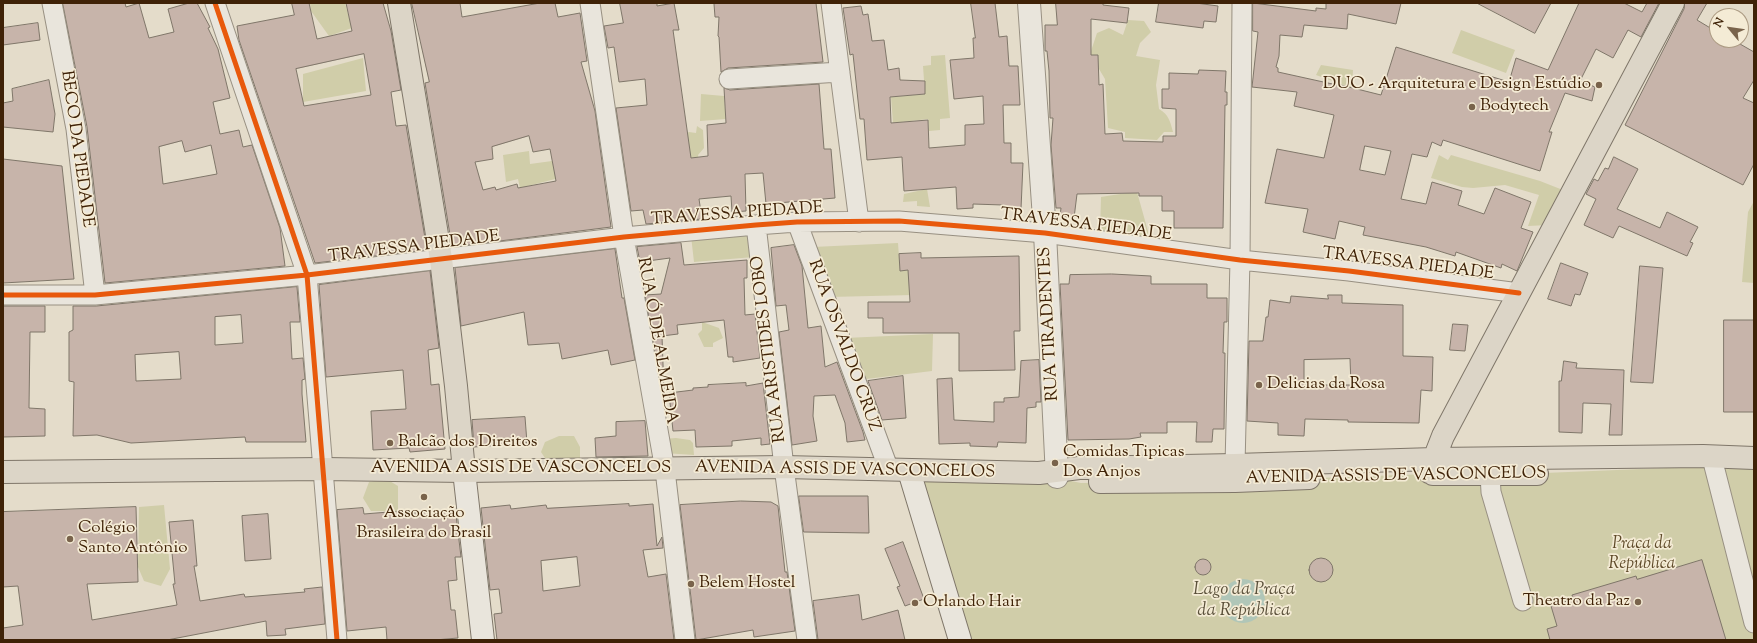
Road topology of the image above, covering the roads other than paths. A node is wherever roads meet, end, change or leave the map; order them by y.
1 (52, 3) edge
2 (215, 3) edge
3 (399, 3) edge
4 (590, 3) edge
5 (831, 3) edge
6 (1029, 3) edge
7 (1242, 3) edge
8 (1673, 3) edge
9 (840, 72) junction
10 (729, 79) dead end
11 (797, 222) junction
12 (859, 222) junction
13 (756, 225) junction
14 (1045, 233) junction
15 (624, 237) junction
16 (441, 260) junction
17 (1240, 260) junction
18 (307, 275) junction
19 (1520, 293) junction
20 (95, 295) junction
21 (3, 296) edge
22 (1754, 458) edge
23 (1235, 465) junction
24 (1431, 466) junction
25 (1714, 466) junction
26 (784, 467) junction
27 (1754, 467) edge
28 (324, 469) junction
29 (664, 470) junction
30 (899, 470) junction
31 (464, 471) junction
32 (3, 472) edge
33 (1051, 474) junction
34 (1490, 474) junction
35 (1523, 601) dead end
36 (1754, 623) edge
37 (338, 640) edge
38 (483, 640) edge
39 (685, 640) edge
40 (807, 640) edge
41 (960, 640) edge

1 - 20 street, BECO DA PIEDADE
2 - 18 street
3 - 16 main road
4 - 15 street, RUA Ó DE ALMEIDA
5 - 9 street
6 - 14 street, RUA TIRADENTES
7 - 17 street
8 - 19 main road
9 - 10 street
9 - 12 street
11 - 12 street, TRAVESSA PIEDADE
11 - 13 street, TRAVESSA PIEDADE
11 - 30 street, RUA OSVALDO CRUZ
12 - 14 street, TRAVESSA PIEDADE
13 - 15 street, TRAVESSA PIEDADE
13 - 26 street, RUA ARISTIDES LOBO
14 - 17 street, TRAVESSA PIEDADE
14 - 33 street, RUA TIRADENTES
15 - 16 street, TRAVESSA PIEDADE
15 - 29 street, RUA Ó DE ALMEIDA
16 - 18 street, TRAVESSA PIEDADE
16 - 31 main road
17 - 19 street, TRAVESSA PIEDADE
17 - 23 street
18 - 20 street, TRAVESSA PIEDADE
18 - 28 street
19 - 24 main road
20 - 21 street, TRAVESSA PIEDADE
22 - 24 main road, AVENIDA ASSIS DE VASCONCELOS
23 - 24 main road, AVENIDA ASSIS DE VASCONCELOS
23 - 33 main road, AVENIDA ASSIS DE VASCONCELOS
24 - 33 main road, AVENIDA ASSIS DE VASCONCELOS
24 - 34 main road, AVENIDA ASSIS DE VASCONCELOS
25 - 27 main road, AVENIDA ASSIS DE VASCONCELOS
25 - 34 main road, AVENIDA ASSIS DE VASCONCELOS
25 - 36 street
26 - 29 main road, AVENIDA ASSIS DE VASCONCELOS
26 - 30 main road, AVENIDA ASSIS DE VASCONCELOS
26 - 40 street, RUA ARISTIDES LOBO
28 - 31 main road, AVENIDA ASSIS DE VASCONCELOS
28 - 32 main road, AVENIDA ASSIS DE VASCONCELOS
28 - 37 street
29 - 31 main road, AVENIDA ASSIS DE VASCONCELOS
29 - 39 street, RUA Ó DE ALMEIDA
30 - 33 main road, AVENIDA ASSIS DE VASCONCELOS
30 - 41 street
31 - 38 street
34 - 35 street

